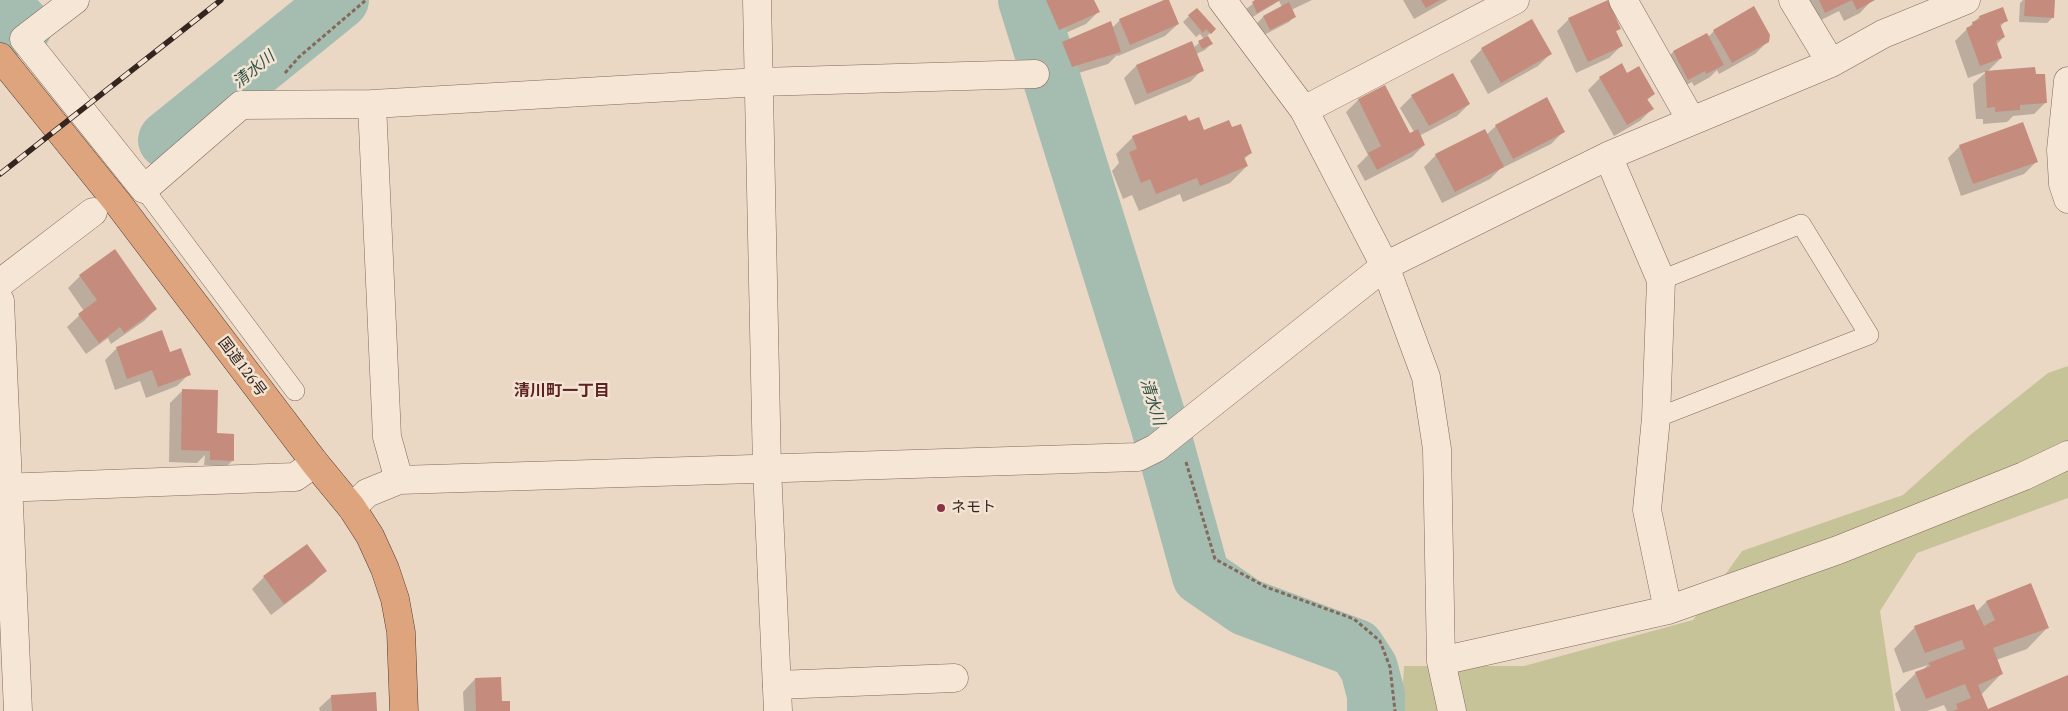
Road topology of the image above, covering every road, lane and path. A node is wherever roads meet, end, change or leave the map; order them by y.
1 (366, 0) edge
2 (757, 0) edge
3 (1222, 0) edge
4 (1515, 0) edge
5 (1623, 0) edge
6 (1793, 0) edge
7 (1966, 0) edge
8 (59, 4) edge
9 (1921, 8) edge
10 (0, 57) edge
11 (1832, 63) junction
12 (1035, 74) dead end
13 (2068, 81) edge
14 (760, 82) junction
15 (259, 104) junction
16 (372, 104) junction
17 (1304, 110) junction
18 (1691, 120) junction
19 (1608, 156) junction
20 (144, 189) junction
21 (2068, 199) edge
22 (93, 212) dead end
23 (1385, 266) junction
24 (1660, 280) junction
25 (0, 283) edge
26 (0, 301) edge
27 (295, 391) dead end
28 (1656, 418) junction
29 (1177, 430) junction
30 (2068, 455) edge
31 (315, 463) junction
32 (767, 468) junction
33 (399, 480) junction
34 (4, 488) edge
35 (352, 508) junction
36 (1668, 610) junction
37 (1441, 661) junction
38 (954, 678) dead end
39 (778, 698) edge
40 (18, 711) edge
41 (404, 711) edge
42 (1395, 711) edge
43 (1452, 711) edge

1 - 15 path
2 - 14 street
3 - 17 street
4 - 17 street
5 - 18 street
6 - 11 street
7 - 9 street
8 - 20 street
9 - 11 street
10 - 31 highway, 国道126号
11 - 18 street
12 - 14 street
13 - 21 street
14 - 16 street
14 - 32 street
15 - 16 street
15 - 20 street
16 - 33 street
17 - 23 street
18 - 19 street
19 - 23 street
19 - 24 street
20 - 27 lane
22 - 25 street
23 - 29 street
23 - 37 street
24 - 28 street
24 - 28 lane
26 - 34 street
28 - 36 street
29 - 32 street
29 - 42 path
30 - 36 street
31 - 34 street
31 - 35 highway, 国道126号
32 - 33 street
32 - 39 street
33 - 35 street
34 - 40 street
35 - 41 highway, 国道126号
36 - 37 street
37 - 43 street
38 - 39 street

